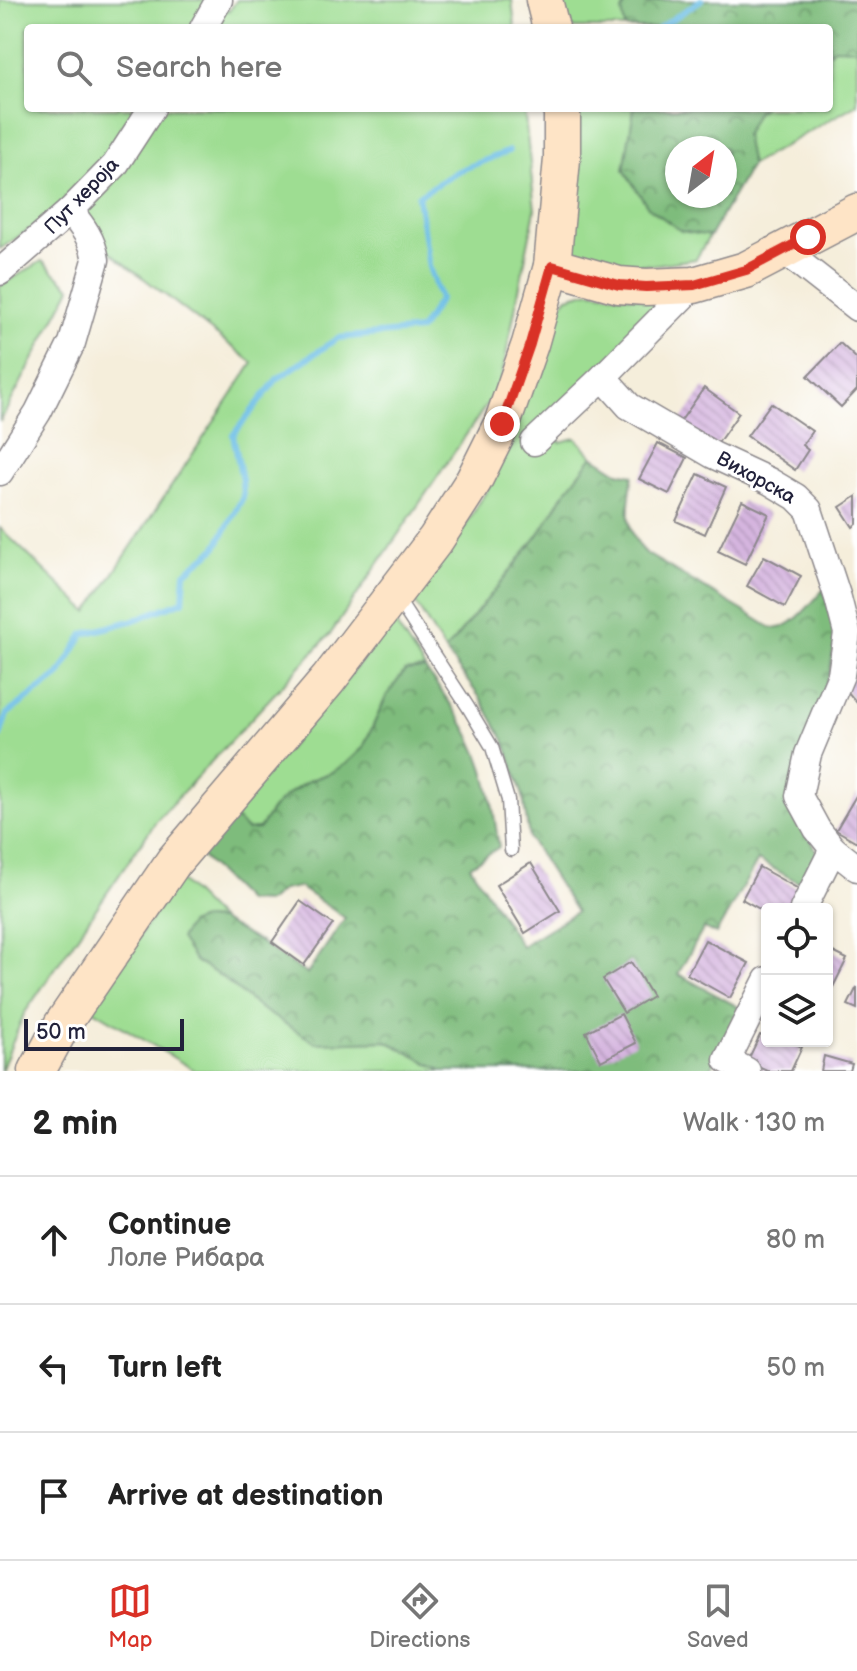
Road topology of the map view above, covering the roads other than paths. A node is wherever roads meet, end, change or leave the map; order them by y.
1 (219, 0) edge
2 (544, 0) edge
3 (205, 24) edge
4 (550, 24) edge
5 (149, 112) edge
6 (562, 112) edge
7 (70, 211) junction
8 (857, 212) edge
9 (783, 250) junction
10 (552, 266) junction
11 (0, 272) edge
12 (694, 285) junction
13 (857, 308) edge
14 (603, 377) junction
15 (534, 442) dead end
16 (0, 472) edge
17 (846, 592) edge
18 (394, 594) junction
19 (833, 849) junction
20 (511, 850) dead end
21 (857, 868) edge
22 (806, 903) edge
23 (761, 992) edge
24 (37, 1071) edge
25 (747, 1071) edge

1 - 3 street
2 - 4 main road
5 - 7 street, Пут хероја
6 - 10 main road
7 - 11 street, Пут хероја
7 - 16 street
8 - 9 main road
9 - 12 main road
9 - 13 street
10 - 12 main road
10 - 18 main road
12 - 14 street
14 - 15 street
14 - 17 street, Вихорска
17 - 19 street, Вихорска
18 - 20 lane
18 - 24 main road
19 - 21 street, Вихорска
19 - 22 street
23 - 25 street

